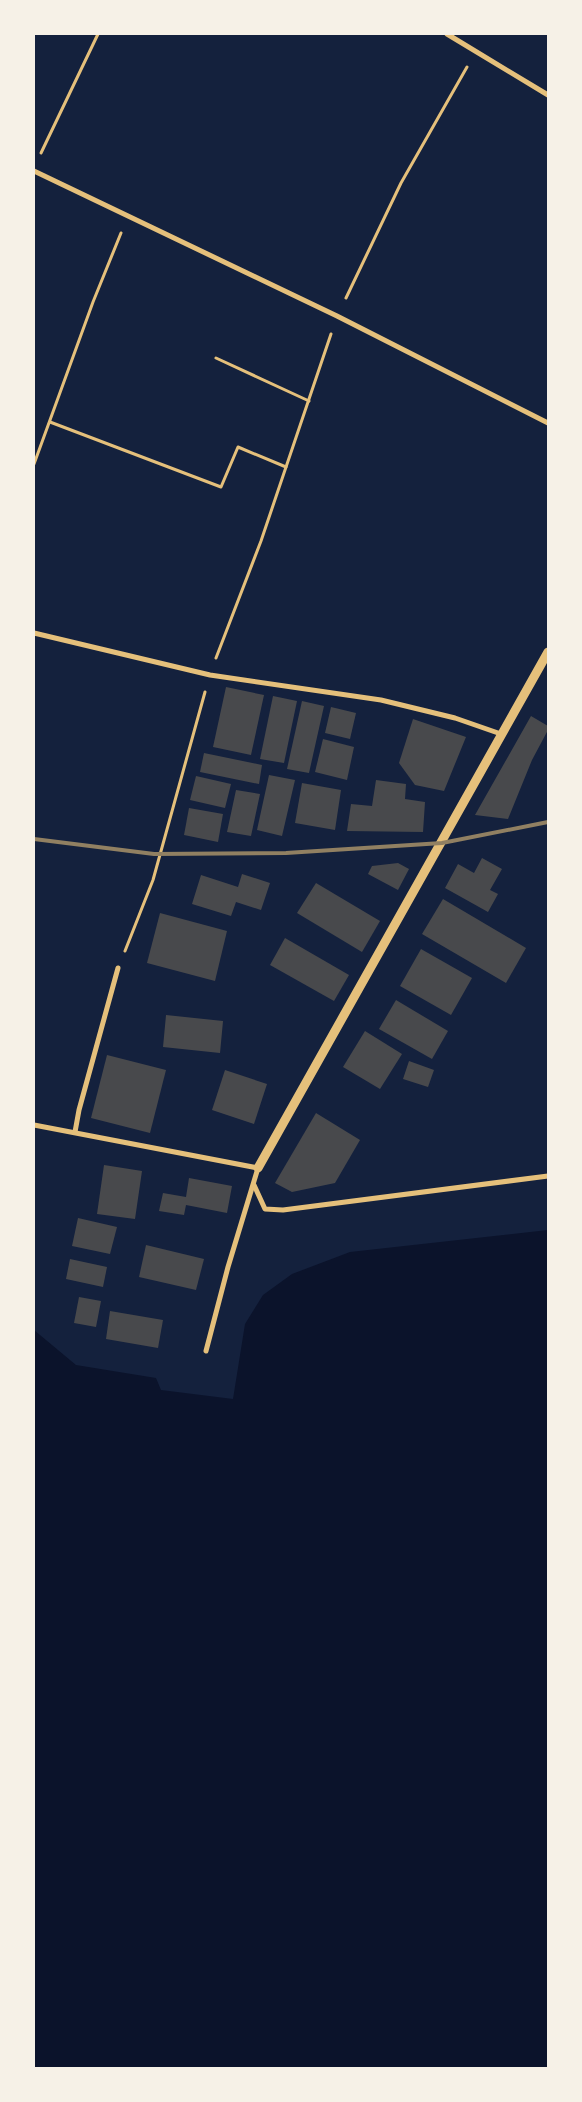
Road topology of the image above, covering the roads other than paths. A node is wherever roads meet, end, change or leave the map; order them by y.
1 (447, 34) edge
2 (548, 95) edge
3 (34, 171) edge
4 (548, 423) edge
5 (34, 633) edge
6 (548, 652) edge
7 (501, 734) junction
8 (118, 968) road end
9 (34, 1125) edge
10 (75, 1132) junction
11 (258, 1168) junction
12 (548, 1176) edge
13 (254, 1185) junction
14 (206, 1351) dead end

1 - 2 street
3 - 4 street
5 - 7 street
6 - 7 street
7 - 11 street
8 - 10 street
9 - 10 street
10 - 11 street
11 - 13 street
12 - 13 street
13 - 14 street

